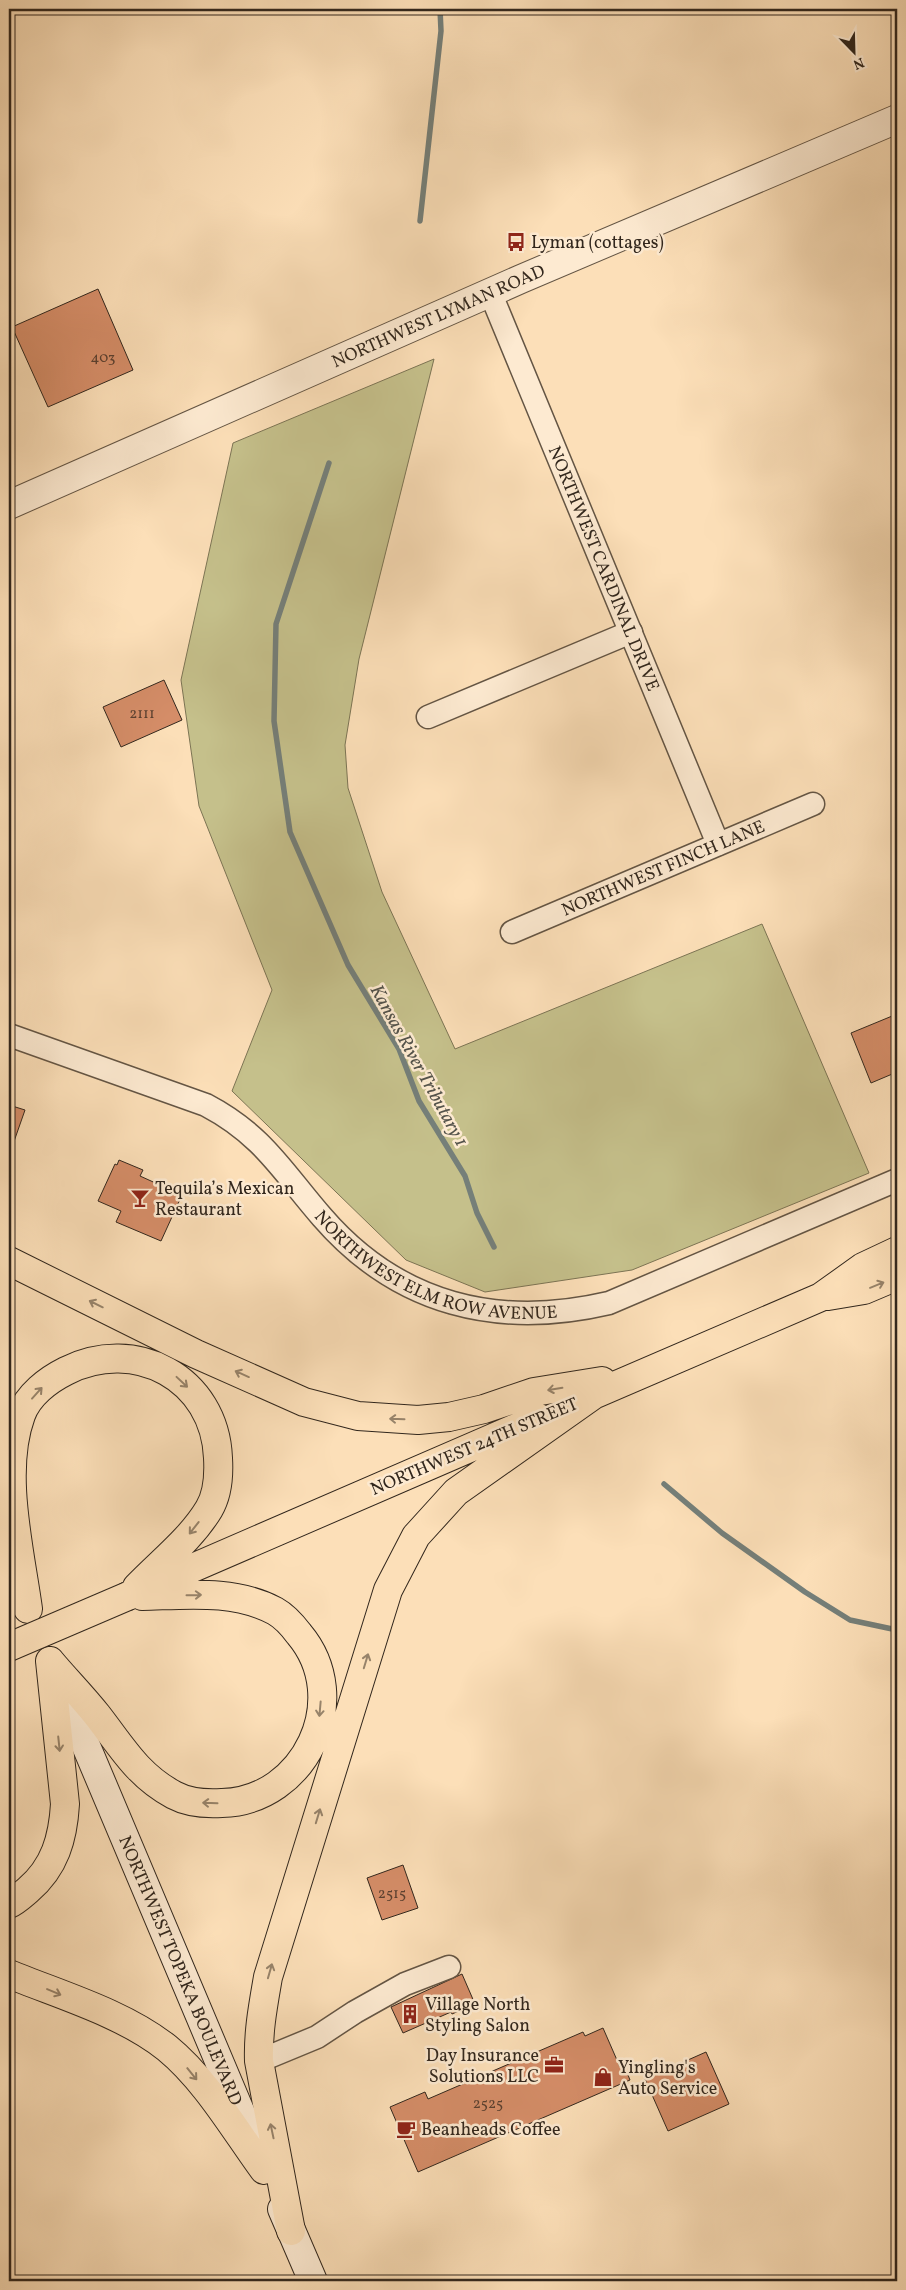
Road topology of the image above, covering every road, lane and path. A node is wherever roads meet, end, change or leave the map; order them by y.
1 (897, 120) edge
2 (490, 292) junction
3 (9, 505) edge
4 (631, 632) junction
5 (428, 717) dead end
6 (814, 804) dead end
7 (718, 844) junction
8 (512, 932) dead end
9 (9, 1035) edge
10 (897, 1180) edge
11 (897, 1251) edge
12 (9, 1261) edge
13 (897, 1276) edge
14 (821, 1297) junction
15 (638, 1376) junction
16 (592, 1396) junction
17 (9, 1585) edge
18 (128, 1596) junction
19 (9, 1647) edge
20 (50, 1661) junction
21 (9, 1904) edge
22 (449, 1967) dead end
23 (9, 1974) edge
24 (259, 2061) junction
25 (264, 2170) junction
26 (291, 2231) junction
27 (313, 2281) edge

1 - 2 street, NORTHWEST LYMAN ROAD
2 - 3 street, NORTHWEST LYMAN ROAD
2 - 4 street, NORTHWEST CARDINAL DRIVE
4 - 5 street
4 - 7 street, NORTHWEST CARDINAL DRIVE
6 - 7 street, NORTHWEST FINCH LANE
7 - 8 street, NORTHWEST FINCH LANE
9 - 10 street, NORTHWEST ELM ROW AVENUE
11 - 14 highway, NORTHWEST 24TH STREET
15 -> 12 highway
14 -> 13 highway, NORTHWEST 24TH STREET
14 - 15 highway, NORTHWEST 24TH STREET
15 - 16 highway, NORTHWEST 24TH STREET
16 - 18 highway, NORTHWEST 24TH STREET
24 -> 16 highway
17 -> 18 highway
18 - 19 highway, NORTHWEST 24TH STREET, bridge
18 -> 20 highway
20 -> 21 highway
20 - 25 street, NORTHWEST TOPEKA BOULEVARD
22 - 24 street
23 -> 25 highway
26 -> 24 highway
25 - 26 street, NORTHWEST TOPEKA BOULEVARD
26 - 27 street, NORTHWEST TOPEKA BOULEVARD

